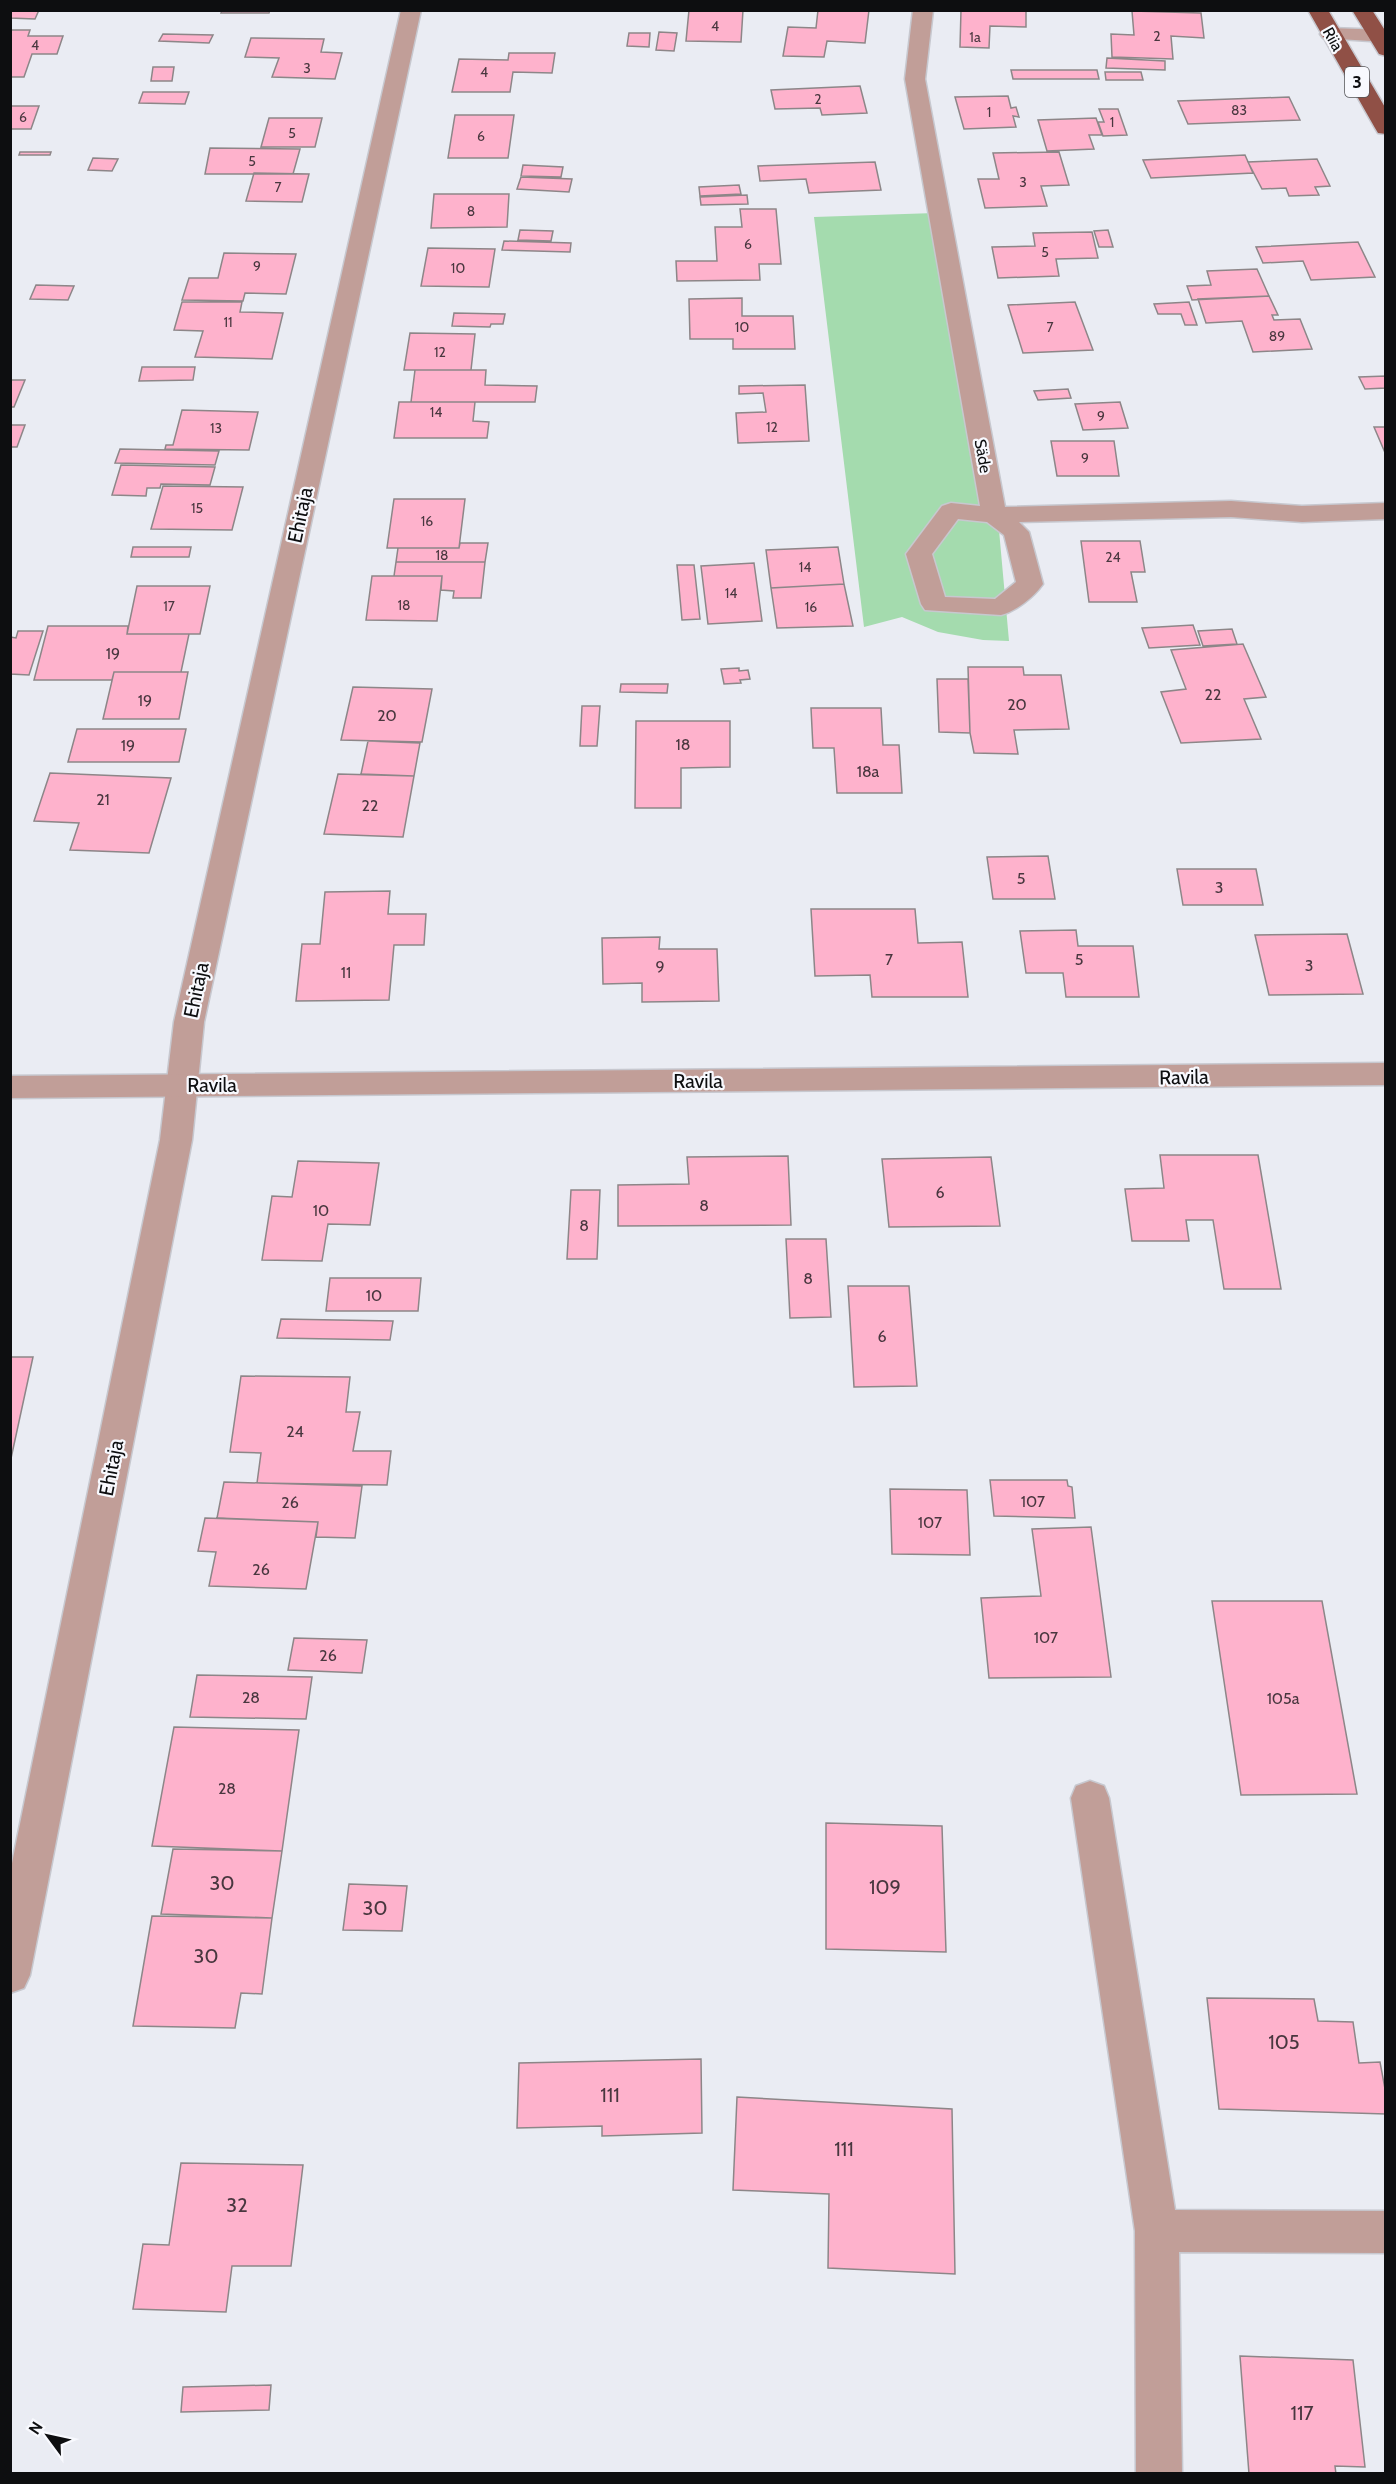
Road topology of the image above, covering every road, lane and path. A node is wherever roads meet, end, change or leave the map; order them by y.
1 (411, 10) edge
2 (923, 10) edge
3 (1318, 10) edge
4 (1362, 10) edge
5 (1330, 34) junction
6 (1383, 41) edge
7 (1386, 128) edge
8 (1386, 511) edge
9 (994, 515) junction
10 (1386, 1074) edge
11 (182, 1085) junction
12 (10, 1087) edge
13 (1090, 1798) dead end
14 (10, 1975) edge
15 (1157, 2231) junction
16 (1386, 2232) edge
17 (1159, 2474) edge

1 - 11 street, Ehitaja
2 - 9 street, Säde
3 - 5 highway, Riia / 3
4 - 6 highway
5 - 6 street
5 - 7 highway, Riia / 3
8 - 9 street
9 - 9 street
10 - 11 street, Ravila
11 - 12 street, Ravila
11 - 14 street, Ehitaja
13 - 15 street
15 - 16 street
15 - 17 street

